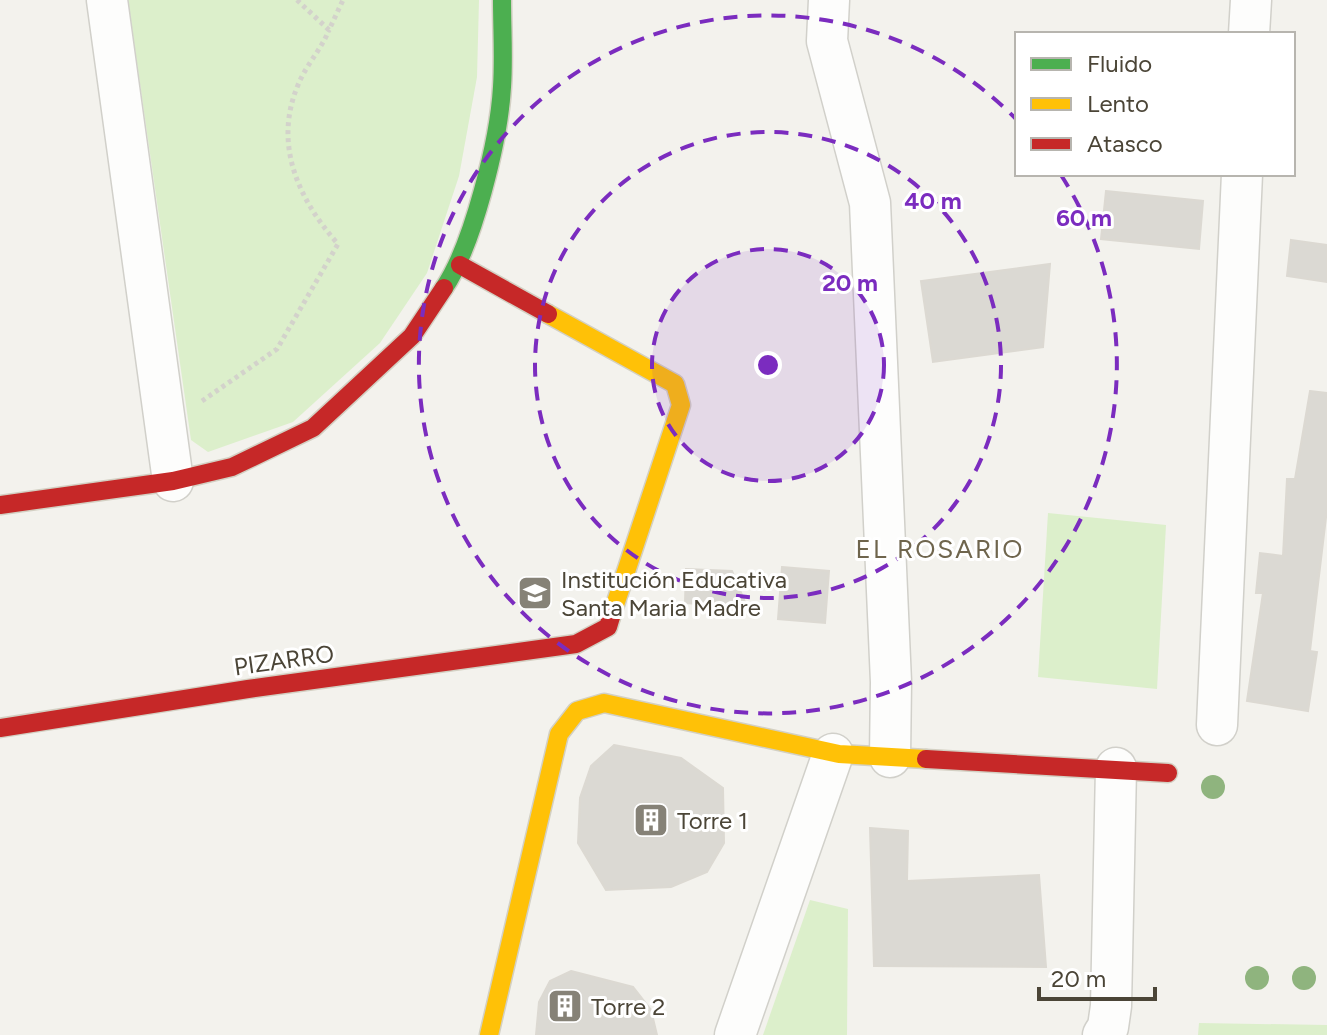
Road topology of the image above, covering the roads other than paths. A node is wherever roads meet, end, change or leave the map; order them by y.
1 (107, 0) edge
2 (502, 0) edge
3 (829, 0) edge
4 (1251, 0) edge
5 (1249, 32) edge
6 (1242, 176) edge
7 (460, 265) junction
8 (173, 481) junction
9 (0, 505) edge
10 (1217, 725) dead end
11 (0, 728) edge
12 (833, 754) junction
13 (890, 757) junction
14 (1116, 768) junction
15 (1168, 773) dead end
16 (489, 1035) edge
17 (735, 1035) edge
18 (1103, 1035) edge

1 - 8 street
2 - 7 street
3 - 13 street
4 - 5 street
6 - 10 street
7 - 8 street
7 - 11 street, PIZARRO
8 - 9 street
12 - 13 street
12 - 16 street
12 - 17 street
13 - 14 street
14 - 15 street
14 - 18 street

